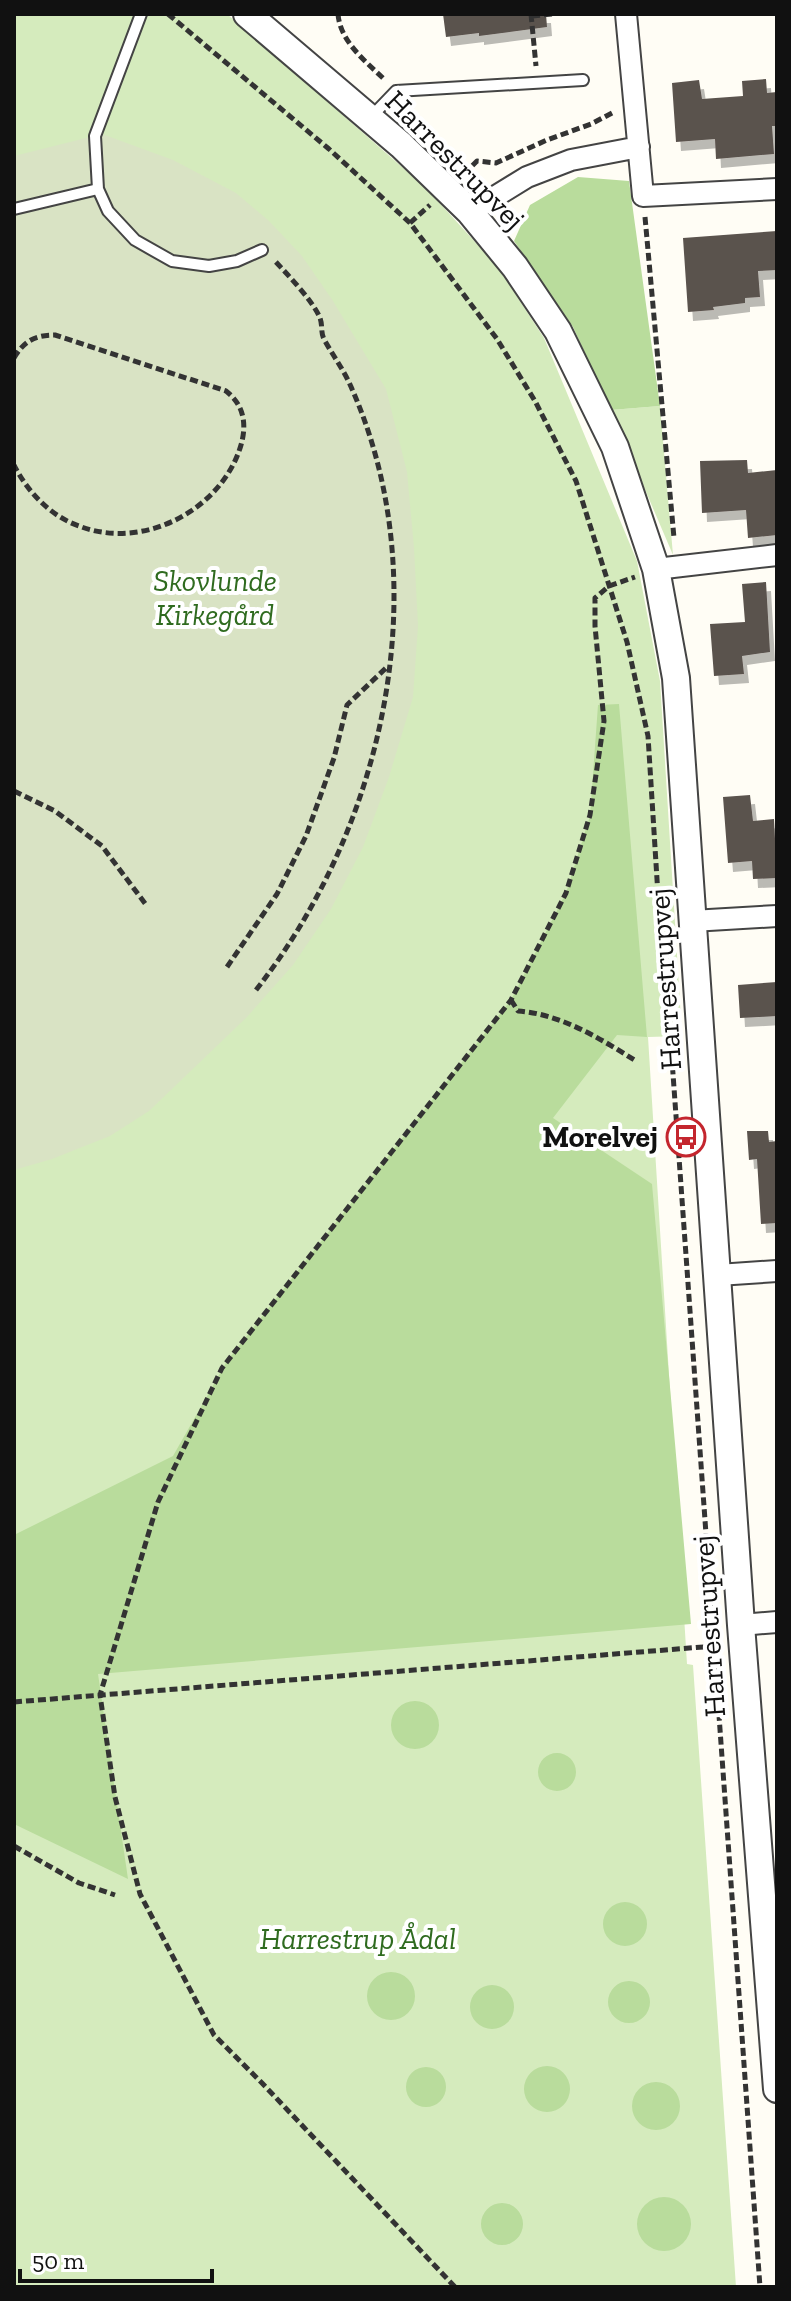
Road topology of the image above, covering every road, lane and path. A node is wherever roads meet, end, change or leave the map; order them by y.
1 (141, 14) edge
2 (168, 14) edge
3 (247, 14) edge
4 (338, 14) edge
5 (552, 14) edge
6 (626, 14) edge
7 (532, 15) edge
8 (583, 80) dead end
9 (538, 83) junction
10 (396, 91) junction
11 (369, 118) junction
12 (639, 147) junction
13 (98, 189) junction
14 (777, 189) edge
15 (643, 196) junction
16 (14, 209) edge
17 (470, 212) junction
18 (262, 250) joint
19 (14, 358) edge
20 (14, 465) edge
21 (777, 555) edge
22 (667, 567) junction
23 (609, 586) junction
24 (389, 665) junction
25 (14, 791) edge
26 (147, 906) dead end
27 (777, 916) edge
28 (692, 921) junction
29 (227, 967) dead end
30 (256, 990) dead end
31 (511, 1000) junction
32 (636, 1061) dead end
33 (777, 1271) edge
34 (718, 1275) junction
35 (777, 1622) edge
36 (742, 1635) junction
37 (713, 1646) junction
38 (100, 1695) junction
39 (14, 1702) edge
40 (14, 1846) edge
41 (115, 1895) dead end
42 (773, 1973) edge
43 (777, 2089) edge
44 (455, 2287) edge
45 (760, 2287) edge

1 - 13 lane
2 - 23 path
3 - 11 street, Harrestrupvej
4 - 10 path
5 - 7 path
6 - 12 street
7 - 9 path
8 - 9 lane
9 - 10 lane
10 - 11 lane
11 - 17 street, Harrestrupvej
12 - 15 street
12 - 17 street
13 - 16 lane
13 - 18 lane
14 - 15 street
15 - 22 path
17 - 22 street, Harrestrupvej
18 - 24 path
19 - 20 path
21 - 22 street
22 - 28 street, Harrestrupvej
23 - 31 path
23 - 37 path
24 - 29 path
24 - 30 path
25 - 26 path
27 - 28 street
28 - 34 street, Harrestrupvej
31 - 32 path
31 - 38 path
33 - 34 street
34 - 36 street, Harrestrupvej
35 - 36 street
36 - 37 path
36 - 42 street, Harrestrupvej
37 - 38 path
37 - 45 path
38 - 39 path
38 - 44 path
40 - 41 path
42 - 43 street, Harrestrupvej

